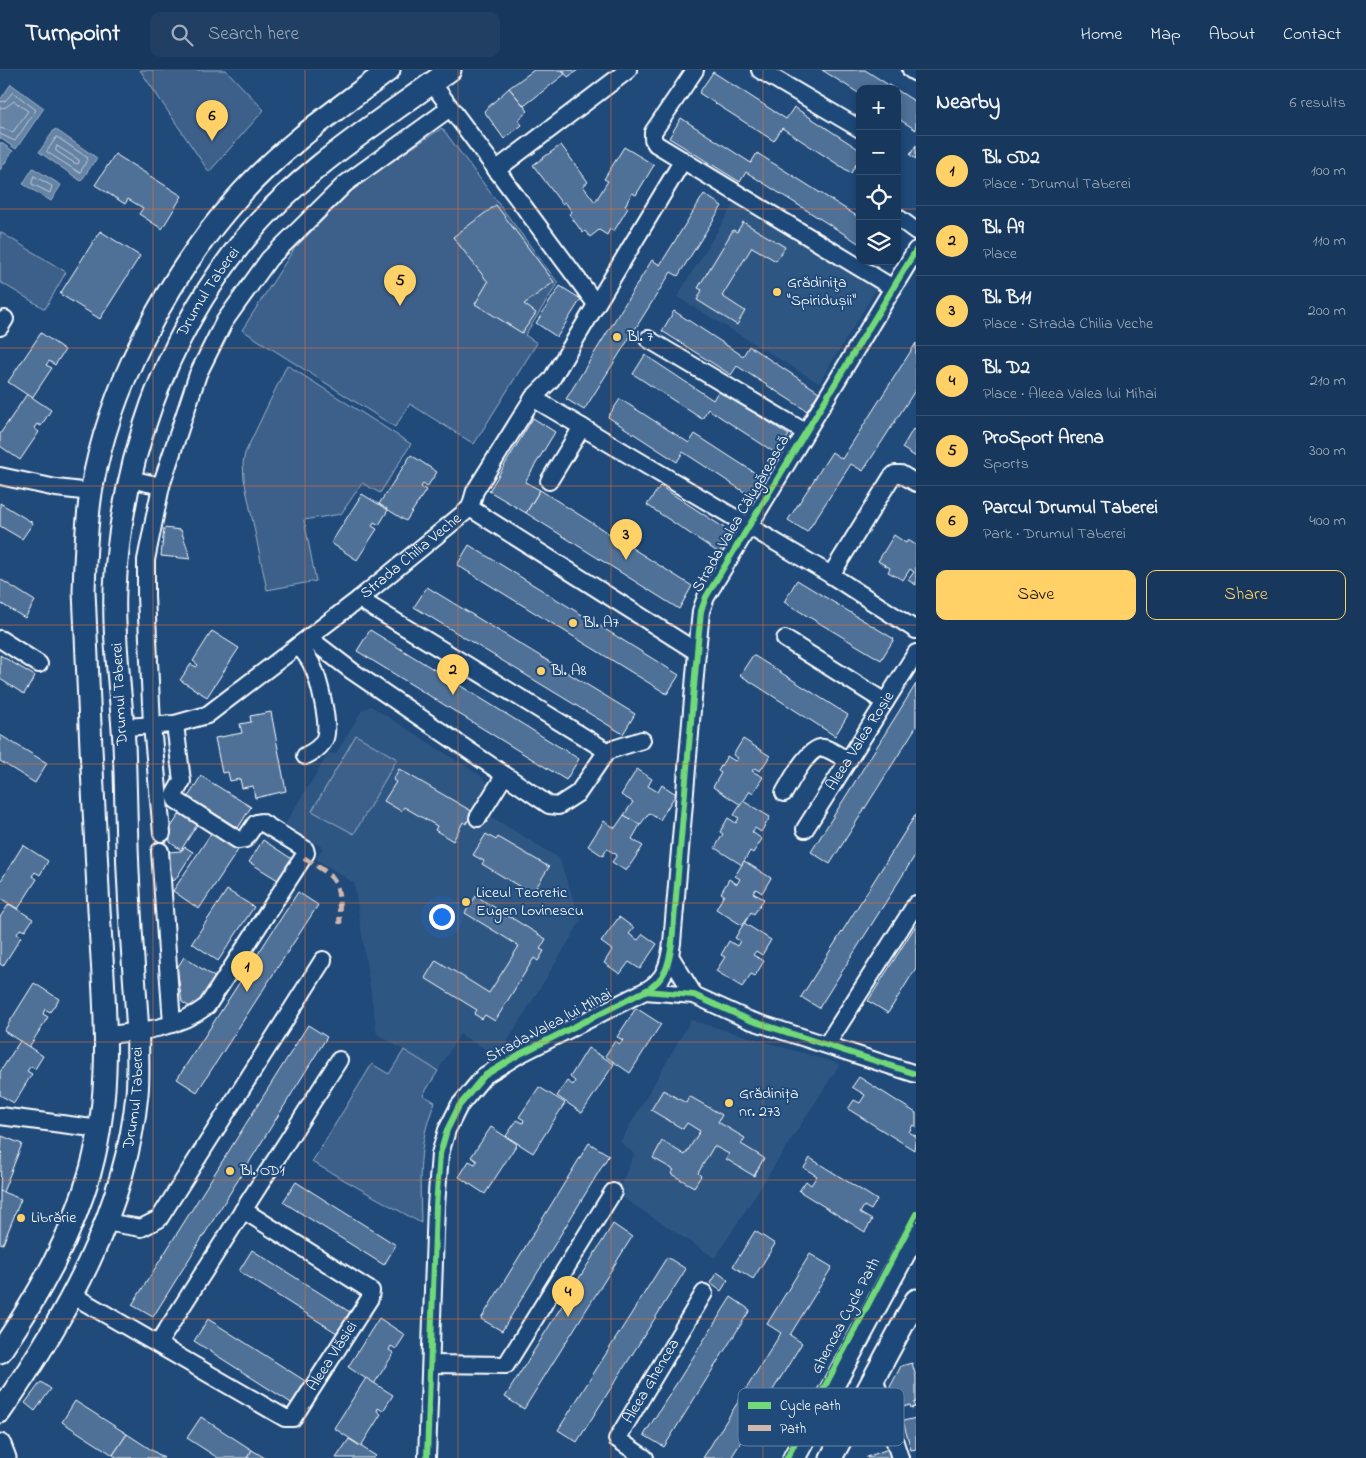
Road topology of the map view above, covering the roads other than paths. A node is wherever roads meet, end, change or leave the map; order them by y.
1 (389, 70) edge
2 (450, 70) edge
3 (628, 70) edge
4 (695, 70) edge
5 (760, 70) edge
6 (911, 70) edge
7 (916, 73) edge
8 (432, 83) junction
9 (450, 108) junction
10 (856, 127) edge
11 (683, 160) junction
12 (496, 170) junction
13 (250, 184) junction
14 (274, 206) junction
15 (222, 218) junction
16 (901, 220) edge
17 (916, 231) edge
18 (243, 241) junction
19 (916, 250) edge
20 (893, 288) junction
21 (596, 304) junction
22 (648, 339) dead end
23 (533, 398) junction
24 (582, 427) junction
25 (805, 432) junction
26 (0, 476) edge
27 (130, 479) junction
28 (549, 481) dead end
29 (916, 483) edge
30 (160, 486) junction
31 (92, 492) junction
32 (470, 508) junction
33 (748, 526) junction
34 (831, 575) junction
35 (84, 591) junction
36 (115, 592) junction
37 (359, 599) junction
38 (916, 630) edge
39 (85, 633) junction
40 (117, 634) junction
41 (0, 639) edge
42 (785, 639) dead end
43 (304, 641) junction
44 (697, 652) junction
45 (916, 653) edge
46 (39, 664) dead end
47 (885, 702) junction
48 (175, 724) junction
49 (152, 726) junction
50 (123, 727) junction
51 (642, 740) dead end
52 (607, 751) junction
53 (305, 756) dead end
54 (848, 761) junction
55 (504, 776) junction
56 (784, 793) dead end
57 (478, 818) dead end
58 (805, 829) dead end
59 (162, 833) dead end
60 (160, 851) dead end
61 (916, 904) edge
62 (670, 956) junction
63 (323, 960) dead end
64 (645, 991) junction
65 (694, 995) junction
66 (104, 998) junction
67 (136, 1000) junction
68 (172, 1024) junction
69 (138, 1033) junction
70 (106, 1035) junction
71 (827, 1044) junction
72 (340, 1060) dead end
73 (916, 1074) edge
74 (0, 1116) edge
75 (100, 1129) junction
76 (613, 1192) dead end
77 (243, 1210) junction
78 (105, 1222) junction
79 (916, 1232) edge
80 (704, 1293) dead end
81 (74, 1296) junction
82 (916, 1300) edge
83 (158, 1344) junction
84 (0, 1352) edge
85 (432, 1364) junction
86 (874, 1377) junction
87 (832, 1388) edge
88 (868, 1388) edge
89 (878, 1388) edge
90 (0, 1412) edge
91 (0, 1445) edge
92 (800, 1446) edge
93 (837, 1446) edge
94 (896, 1446) edge
95 (5, 1458) edge
96 (427, 1458) edge
97 (645, 1458) edge
98 (794, 1458) edge
99 (831, 1458) edge
100 (900, 1458) edge

1 - 13 main road, Drumul Taberei
2 - 8 main road, Drumul Taberei
3 - 12 street
4 - 11 street
5 - 10 street
6 - 7 street
8 - 9 street
8 - 14 main road, Drumul Taberei
9 - 12 street
9 - 30 street
11 - 20 street
11 - 21 street
12 - 21 street
13 - 14 main road
13 - 15 main road, Drumul Taberei
14 - 18 main road, Drumul Taberei
15 - 18 main road
15 - 31 main road, Drumul Taberei
16 - 17 street
18 - 27 main road, Drumul Taberei
19 - 20 street, Strada Valea Călugărească
20 - 25 street, Strada Valea Călugărească
21 - 23 street
22 - 25 street
23 - 24 street
23 - 32 street
24 - 28 street
24 - 33 street
25 - 33 street, Strada Valea Călugărească
26 - 31 street
27 - 30 street
27 - 36 main road, Drumul Taberei
29 - 34 street
30 - 49 street
31 - 35 main road, Drumul Taberei
32 - 37 street, Strada Chilia Veche
32 - 44 street, Strada Chilia Veche
33 - 34 street
33 - 44 street, Strada Valea Călugărească
34 - 38 street
35 - 36 main road
35 - 39 main road, Drumul Taberei
36 - 40 main road, Drumul Taberei
37 - 43 street, Strada Chilia Veche
37 - 52 street
39 - 40 main road
39 - 66 main road, Drumul Taberei
40 - 50 main road, Drumul Taberei
41 - 46 street
42 - 47 street
43 - 48 street, Strada Chilia Veche
43 - 53 street
43 - 55 street
44 - 62 street, Strada Valea Călugărească
45 - 47 street, Aleea Valea Roșie
47 - 54 street, Aleea Valea Roșie
48 - 49 street, Strada Chilia Veche
48 - 68 street
49 - 50 street, Strada Chilia Veche
49 - 59 street
50 - 67 main road, Drumul Taberei
51 - 52 street
52 - 55 street
54 - 56 street
54 - 58 street, Aleea Valea Roșie
55 - 57 street
60 - 68 street
61 - 71 street
62 - 64 street, Strada Valea Călugărească
62 - 65 street
63 - 78 street
64 - 65 street
64 - 85 street, Strada Valea lui Mihai
65 - 71 street
66 - 67 main road
66 - 70 main road, Drumul Taberei
67 - 69 main road, Drumul Taberei
68 - 69 street
69 - 70 street
69 - 78 main road, Drumul Taberei
70 - 75 main road, Drumul Taberei
71 - 73 street
72 - 77 street
74 - 75 street
75 - 84 main road, Drumul Taberei
76 - 85 street
77 - 83 street
77 - 83 street, Aleea Vlăsiei
78 - 81 main road, Drumul Taberei
79 - 87 main road
80 - 97 street, Aleea Ghencea
81 - 83 street, Aleea Vlăsiei
81 - 90 main road, Drumul Taberei
82 - 86 main road
85 - 96 street, Strada Valea lui Mihai
86 - 88 main road
86 - 89 street
91 - 95 main road
92 - 98 main road
93 - 99 main road
94 - 100 street

